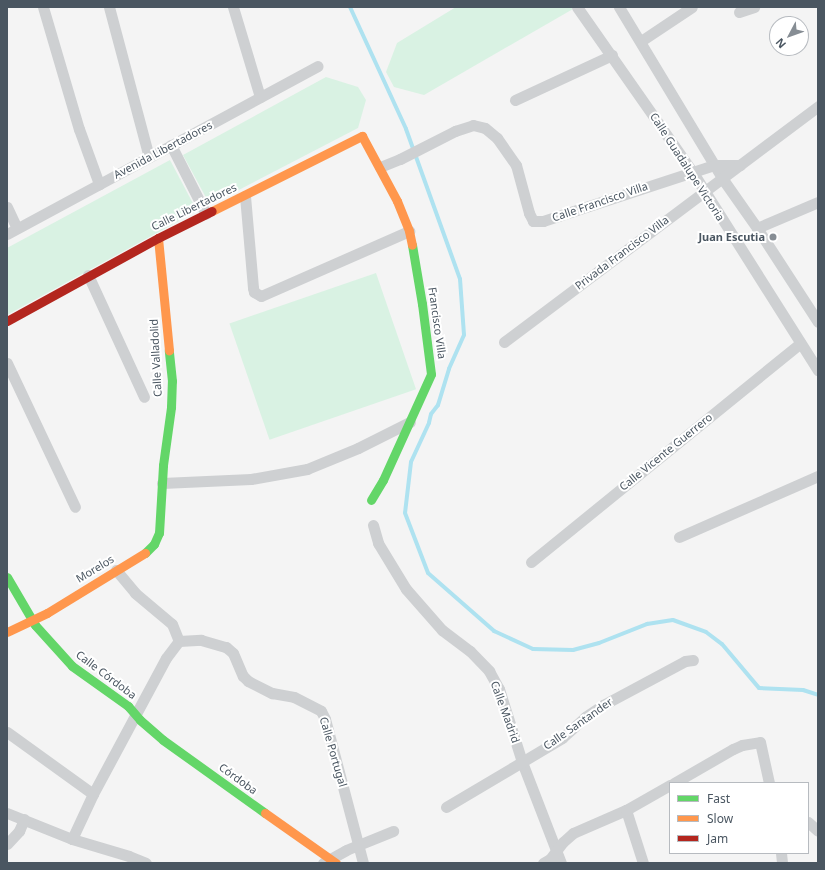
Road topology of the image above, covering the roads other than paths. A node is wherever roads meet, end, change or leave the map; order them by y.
1 (43, 7) edge
2 (109, 7) edge
3 (233, 7) edge
4 (577, 7) edge
5 (619, 7) edge
6 (692, 7) edge
7 (754, 7) edge
8 (739, 12) dead end
9 (641, 41) junction
10 (612, 55) junction
11 (318, 66) dead end
12 (260, 97) junction
13 (515, 100) dead end
14 (818, 106) edge
15 (173, 149) junction
16 (149, 157) junction
17 (714, 165) junction
18 (740, 165) junction
19 (380, 167) junction
20 (692, 171) junction
21 (722, 178) junction
22 (99, 184) junction
23 (705, 191) junction
24 (245, 196) junction
25 (818, 202) edge
26 (7, 207) edge
27 (206, 214) junction
28 (17, 228) junction
29 (757, 228) junction
30 (409, 231) junction
31 (7, 234) edge
32 (158, 238) junction
33 (88, 275) junction
34 (7, 321) edge
35 (818, 322) edge
36 (504, 342) dead end
37 (800, 343) junction
38 (7, 364) edge
39 (818, 370) edge
40 (144, 397) dead end
41 (410, 422) junction
42 (818, 476) edge
43 (162, 483) junction
44 (371, 500) dead end
45 (160, 501) joint
46 (75, 507) dead end
47 (373, 525) dead end
48 (679, 538) dead end
49 (531, 562) dead end
50 (116, 570) junction
51 (7, 577) edge
52 (33, 620) junction
53 (7, 632) edge
54 (179, 641) junction
55 (693, 660) dead end
56 (136, 715) junction
57 (7, 732) edge
58 (522, 762) junction
59 (676, 782) edge
60 (769, 782) edge
61 (669, 786) edge
62 (93, 794) junction
63 (446, 807) dead end
64 (626, 810) junction
65 (7, 813) edge
66 (24, 819) junction
67 (809, 823) edge
68 (393, 831) dead end
69 (818, 831) edge
70 (72, 839) junction
71 (7, 844) edge
72 (359, 844) junction
73 (557, 851) junction
74 (329, 862) edge
75 (146, 863) edge
76 (363, 863) edge
77 (543, 863) edge
78 (561, 863) edge
79 (643, 863) edge

1 - 22 street
2 - 16 street
3 - 12 street
4 - 10 street, Calle Guadalupe Victoria
5 - 9 street
6 - 9 street
7 - 8 street
9 - 17 street
10 - 13 street
10 - 20 street, Calle Guadalupe Victoria
11 - 12 street, Avenida Libertadores
12 - 15 street, Avenida Libertadores
14 - 18 street
15 - 16 street, Avenida Libertadores
15 - 27 street
16 - 22 street, Avenida Libertadores
17 - 18 street, Calle Francisco Villa
17 - 20 street, Calle Francisco Villa
17 - 21 street
18 - 21 street, Privada Francisco Villa
19 - 20 street, Calle Francisco Villa
19 - 24 street, Calle Libertadores
19 - 30 street, Francisco Villa
20 - 23 street, Calle Guadalupe Victoria
21 - 23 street, Privada Francisco Villa
21 - 29 street
22 - 28 street, Avenida Libertadores
23 - 36 street, Privada Francisco Villa
23 - 37 street, Calle Guadalupe Victoria
24 - 27 street, Calle Libertadores
24 - 30 street
25 - 29 street
26 - 28 street
27 - 32 street, Calle Libertadores
28 - 31 street, Avenida Libertadores
29 - 35 street
30 - 41 street, Francisco Villa
32 - 33 street, Calle Libertadores
32 - 43 street, Calle Valladolid
33 - 34 street, Calle Libertadores
33 - 40 street
37 - 39 street, Calle Guadalupe Victoria
37 - 49 street, Calle Vicente Guerrero
38 - 46 street
41 - 43 street
41 - 44 street, Francisco Villa
42 - 48 street
43 - 45 street, Calle Valladolid
45 - 50 street, Morelos
47 - 58 street, Calle Madrid
50 - 52 street, Morelos
50 - 54 street
51 - 52 street, Calle Córdoba
52 - 53 street, Morelos
52 - 56 street, Calle Córdoba
54 - 56 street
54 - 72 street, Calle Portugal
55 - 58 street, Calle Santander
56 - 62 street
56 - 74 street, Córdoba
57 - 62 street
58 - 63 street, Calle Santander
58 - 73 street, Calle Madrid
59 - 60 street
61 - 64 street
62 - 70 street
64 - 73 street
64 - 79 street
65 - 66 street
66 - 70 street
66 - 71 street
67 - 69 street
68 - 72 street
70 - 75 street
72 - 74 street
72 - 76 street, Calle Portugal
73 - 77 street
73 - 78 street, Calle Madrid

